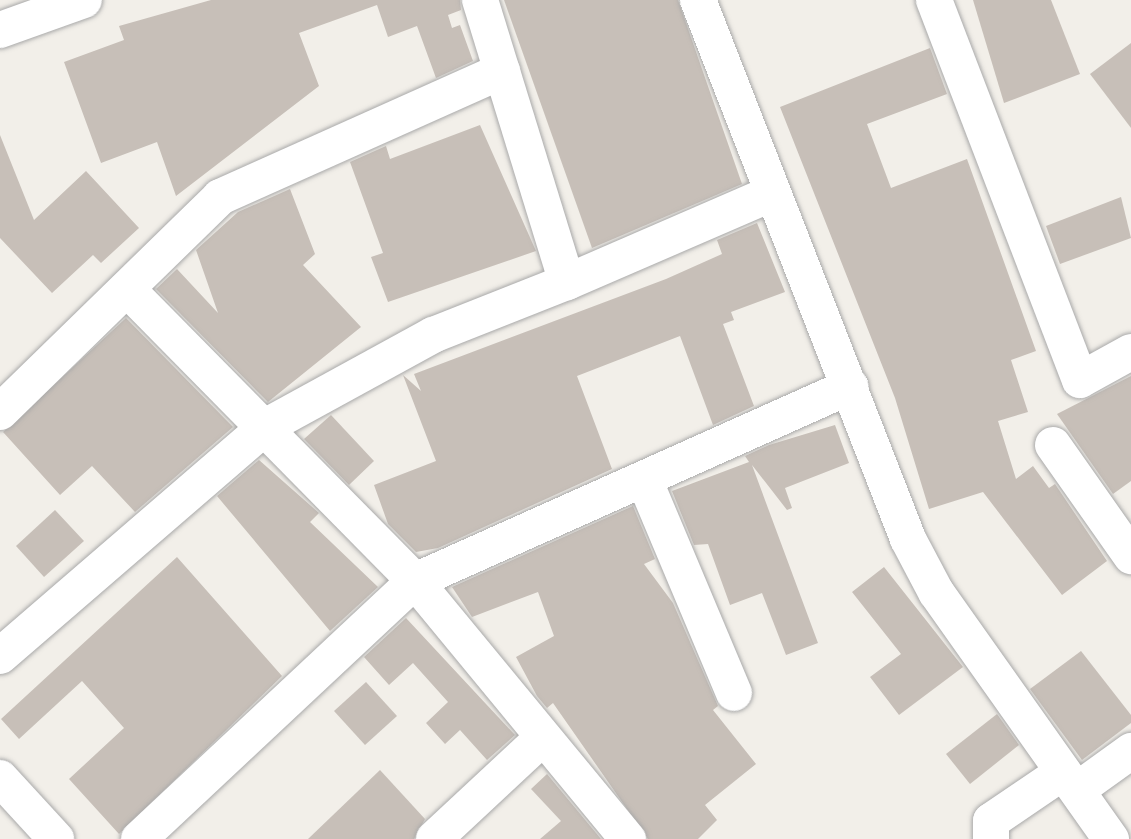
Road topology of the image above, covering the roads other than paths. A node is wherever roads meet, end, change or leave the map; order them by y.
1 (84, 0) edge
2 (480, 0) edge
3 (934, 0) edge
4 (710, 3) edge
5 (0, 30) edge
6 (502, 71) junction
7 (773, 193) junction
8 (567, 282) junction
9 (127, 289) junction
10 (1131, 352) edge
11 (850, 386) junction
12 (0, 412) edge
13 (265, 427) junction
14 (1053, 445) dead end
15 (644, 479) junction
16 (1131, 556) edge
17 (415, 581) junction
18 (0, 656) edge
19 (734, 693) dead end
20 (540, 740) junction
21 (1131, 751) edge
22 (0, 778) edge
23 (1070, 781) junction
24 (56, 839) edge
25 (139, 839) edge
26 (434, 839) edge
27 (628, 839) edge
28 (991, 839) edge
29 (1111, 839) edge

1 - 5 street
2 - 6 street
3 - 10 street
4 - 7 street
6 - 8 street
6 - 9 street
7 - 8 street
7 - 11 street
8 - 13 street
9 - 12 street
9 - 13 street
11 - 15 street
11 - 23 street
13 - 17 street
13 - 18 street
14 - 16 street
15 - 17 street
15 - 19 street
17 - 20 street
17 - 25 street
20 - 26 street
20 - 27 street
21 - 23 street
22 - 24 street
23 - 28 street
23 - 29 street

